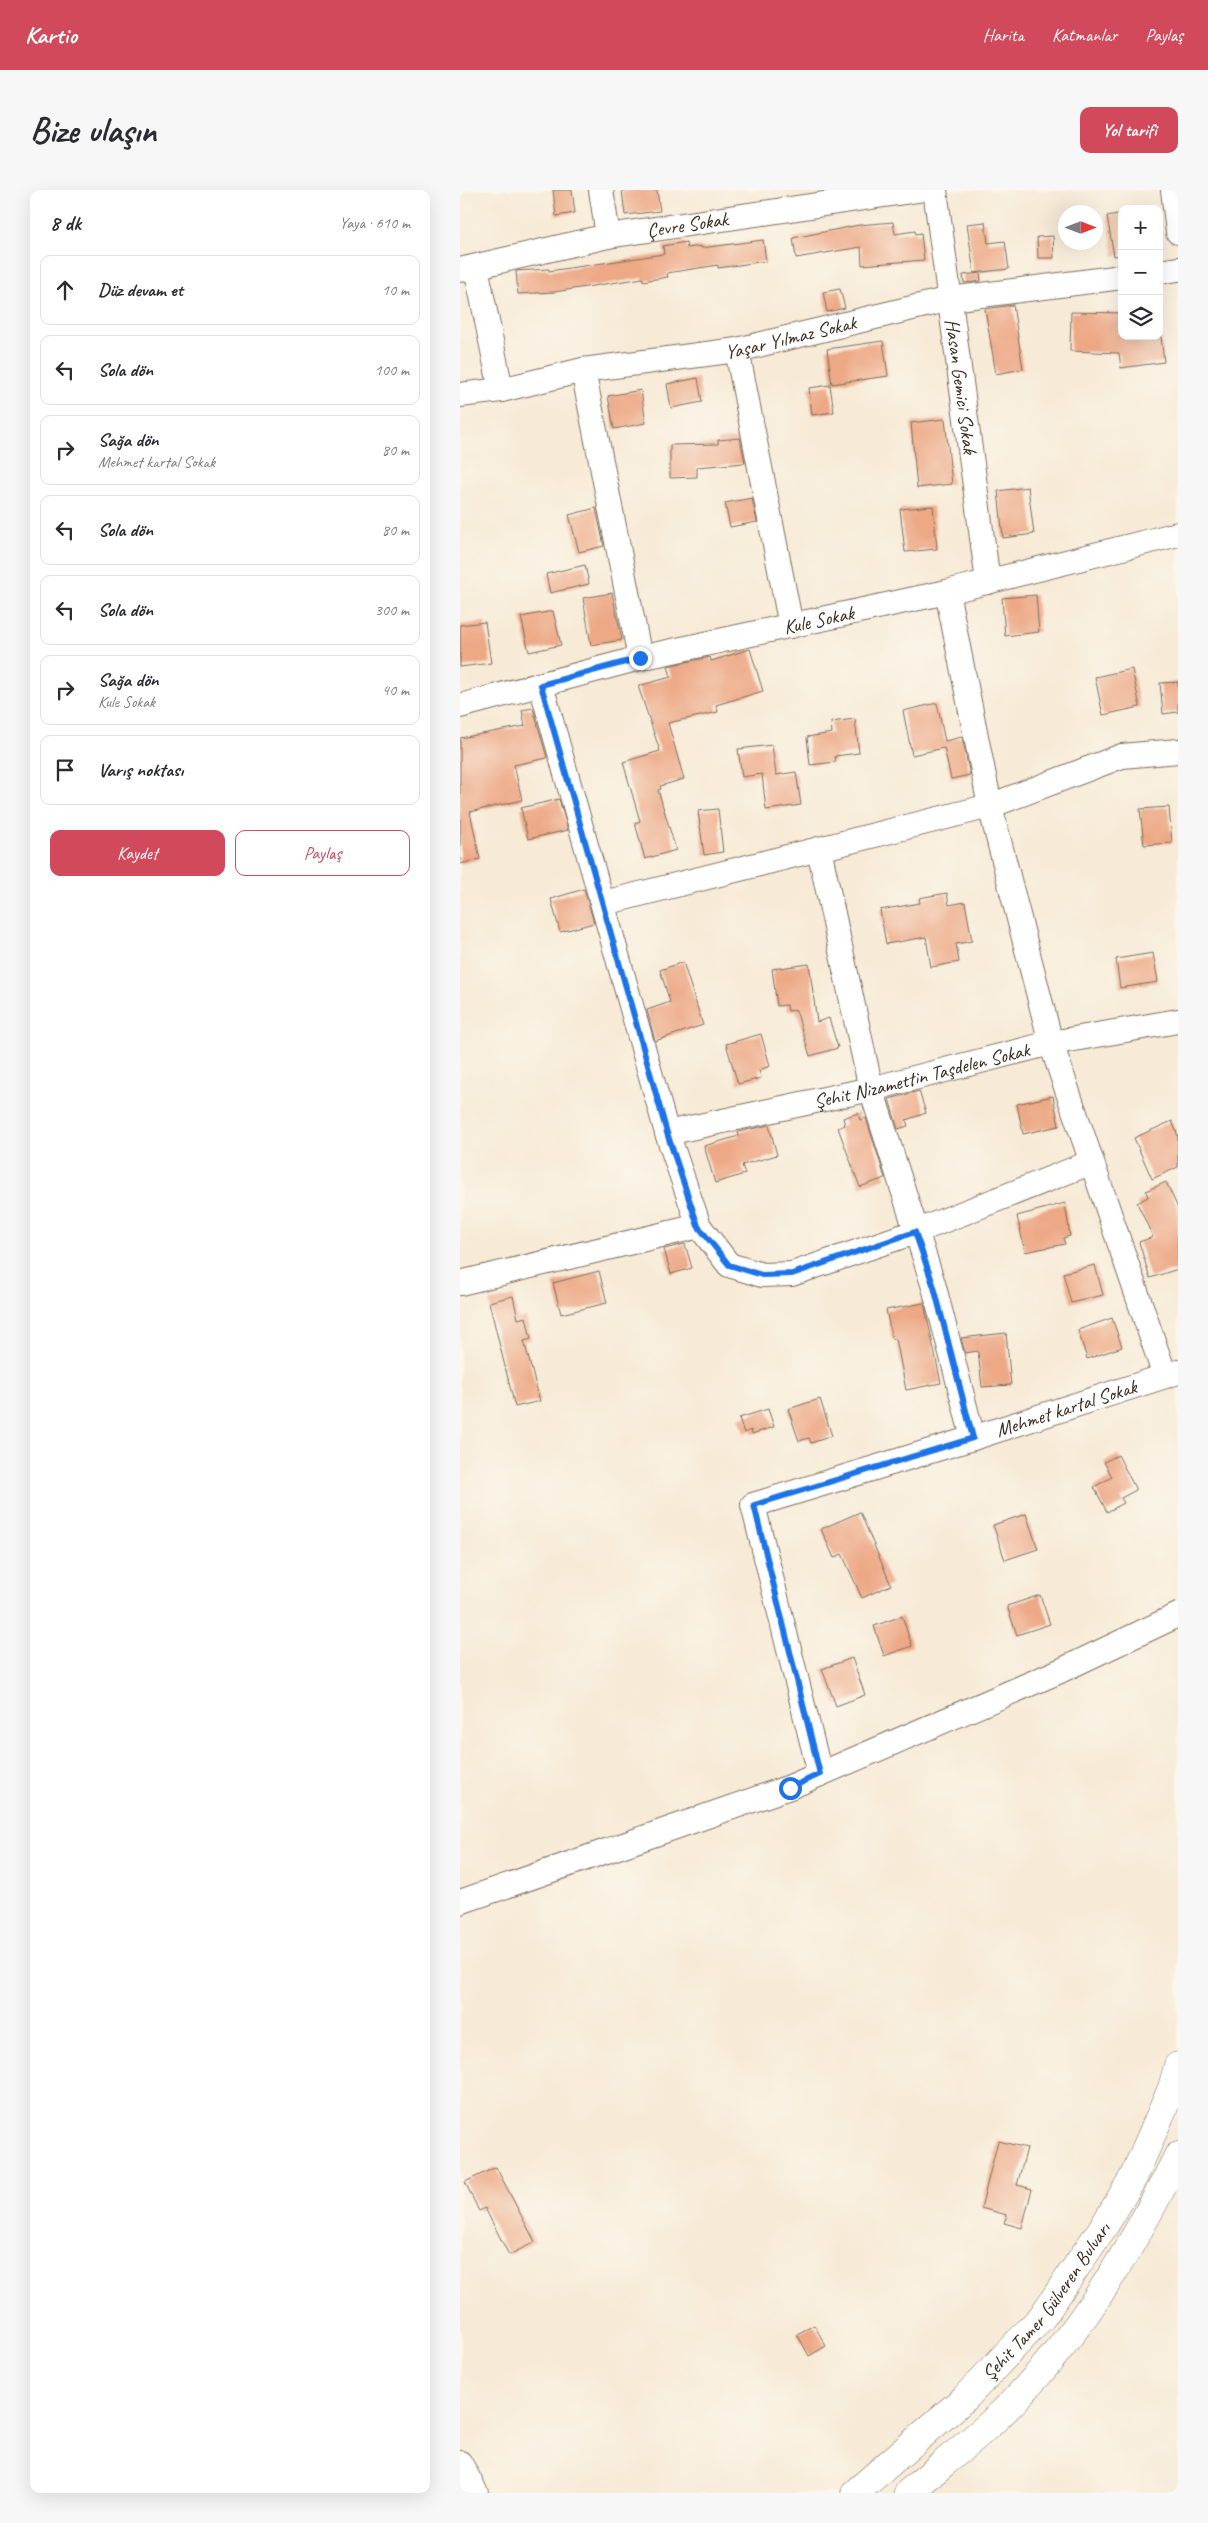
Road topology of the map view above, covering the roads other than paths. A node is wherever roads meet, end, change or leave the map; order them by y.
1 (600, 190) edge
2 (918, 190) edge
3 (935, 190) edge
4 (1172, 190) edge
5 (800, 199) edge
6 (1178, 232) edge
7 (608, 236) junction
8 (468, 268) edge
9 (1178, 269) edge
10 (1163, 271) edge
11 (1118, 278) edge
12 (950, 300) junction
13 (737, 350) junction
14 (583, 370) junction
15 (501, 390) junction
16 (460, 395) edge
17 (1178, 534) edge
18 (988, 582) junction
19 (947, 592) junction
20 (791, 626) junction
21 (640, 658) junction
22 (541, 685) junction
23 (460, 706) edge
24 (1178, 752) edge
25 (990, 806) junction
26 (819, 849) junction
27 (604, 903) junction
28 (1178, 1021) edge
29 (1051, 1043) junction
30 (871, 1089) junction
31 (667, 1133) junction
32 (1092, 1162) junction
33 (698, 1226) junction
34 (915, 1232) junction
35 (460, 1283) edge
36 (1172, 1374) edge
37 (973, 1438) junction
38 (1178, 1615) edge
39 (820, 1774) junction
40 (460, 1902) edge
41 (1178, 2066) edge
42 (1178, 2156) edge
43 (460, 2463) edge
44 (476, 2493) edge
45 (855, 2493) edge
46 (908, 2493) edge

1 - 7 street
2 - 5 street, Çevre Sokak
3 - 12 street, Hasan Gemici Sokak
4 - 6 street
5 - 7 street, Çevre Sokak
7 - 8 street, Çevre Sokak
8 - 15 street
9 - 10 street
11 - 12 street, Yaşar Yılmaz Sokak
12 - 13 street, Yaşar Yılmaz Sokak
12 - 18 street, Hasan Gemici Sokak
13 - 14 street, Yaşar Yılmaz Sokak
13 - 20 street
14 - 15 street, Yaşar Yılmaz Sokak
14 - 21 street
15 - 16 street, Yaşar Yılmaz Sokak
17 - 18 street, Kule Sokak
18 - 19 street, Kule Sokak
19 - 20 street, Kule Sokak
19 - 25 street
20 - 21 street, Kule Sokak
21 - 22 street, Kule Sokak
22 - 23 street, Kule Sokak
22 - 27 street
24 - 25 street
25 - 26 street
25 - 29 street
26 - 27 street
26 - 30 street
27 - 31 street
28 - 29 street, Şehit Nizamettin Taşdelen Sokak
29 - 30 street, Şehit Nizamettin Taşdelen Sokak
29 - 32 street
30 - 31 street, Şehit Nizamettin Taşdelen Sokak
30 - 34 street
31 - 33 street
32 - 34 street
32 - 36 street
33 - 34 street
33 - 35 street
34 - 37 street
36 - 37 street, Mehmet kartal Sokak
37 - 39 street, Mehmet kartal Sokak
38 - 39 street
39 - 40 street
41 - 45 main road, Şehit Tamer Gülveren Bulvarı
42 - 46 main road, Şehit Tamer Gülveren Bulvarı
43 - 44 street

